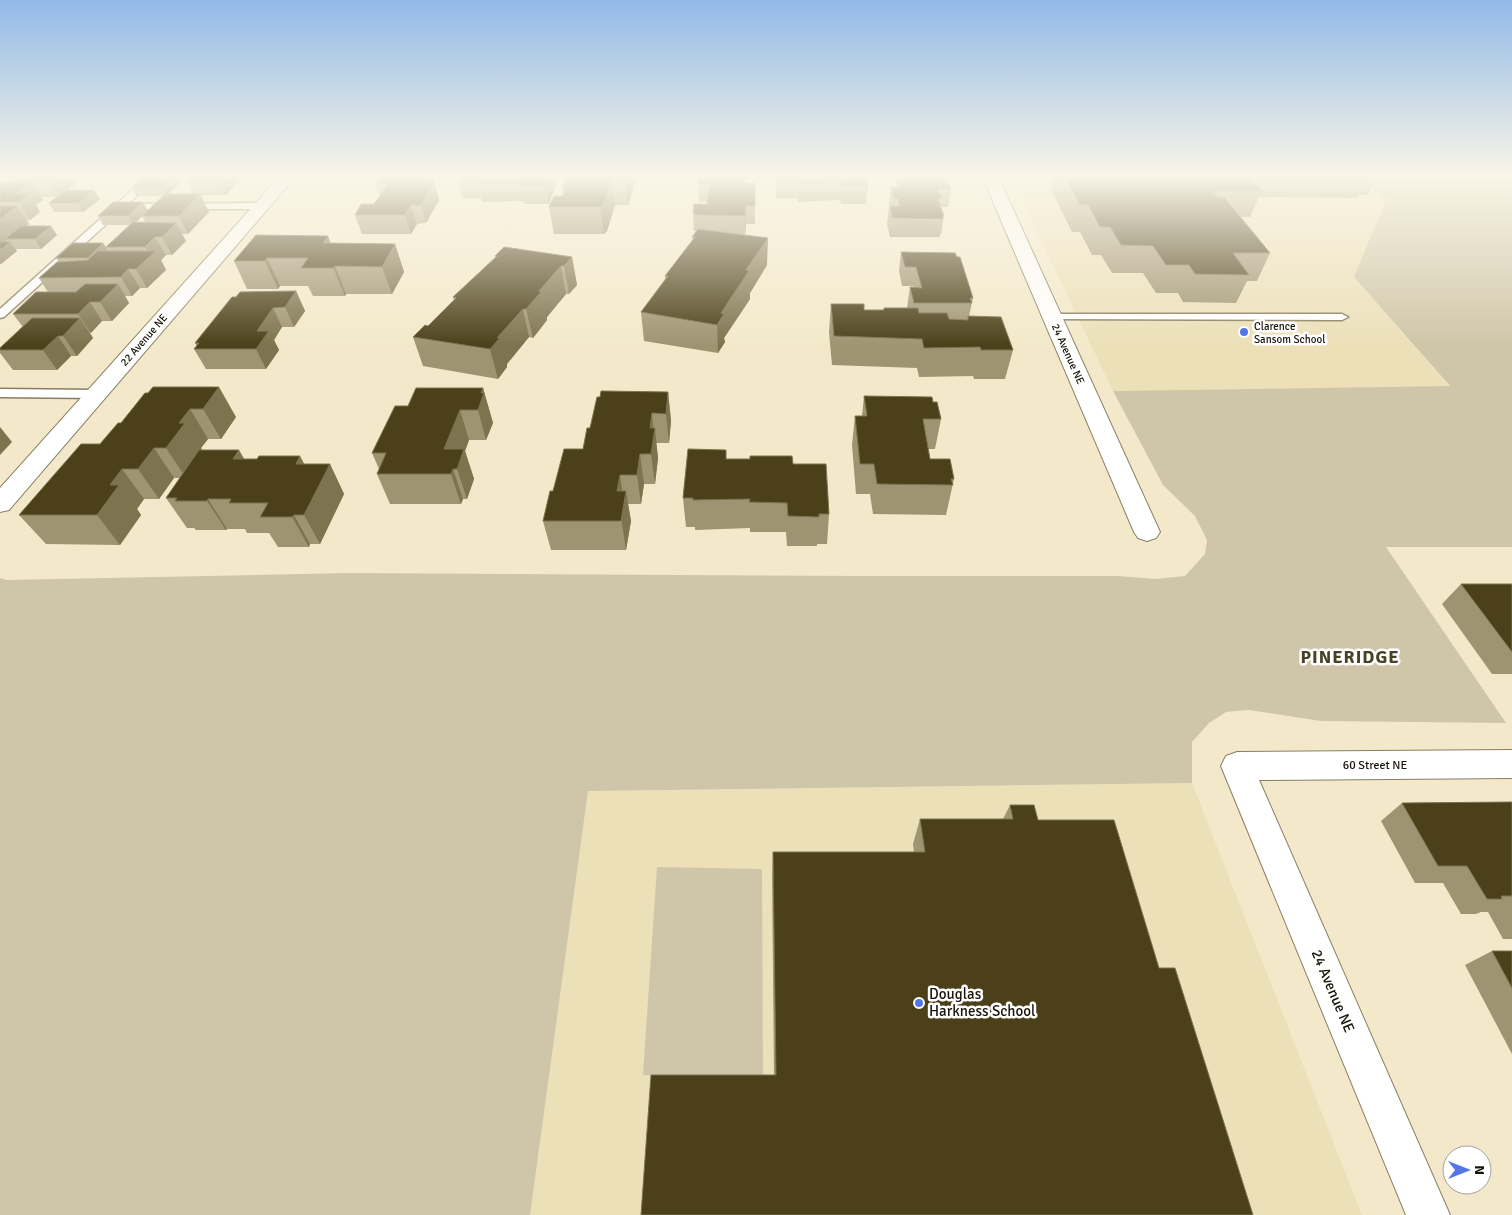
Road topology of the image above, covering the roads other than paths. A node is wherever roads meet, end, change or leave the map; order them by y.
1 (91, 233) edge
2 (237, 233) edge
3 (1015, 233) edge
4 (0, 315) edge
5 (1342, 317) dead end
6 (1052, 318) junction
7 (0, 393) edge
8 (96, 394) junction
9 (0, 504) edge
10 (1147, 532) dead end
11 (1512, 764) edge
12 (1238, 766) joint
13 (1428, 1215) edge

1 - 4 lane
2 - 8 street, 22 Avenue NE
3 - 6 street, 24 Avenue NE
5 - 6 lane
6 - 10 street, 24 Avenue NE
7 - 8 lane
8 - 9 street, 22 Avenue NE
11 - 12 street, 60 Street NE
12 - 13 street, 24 Avenue NE

